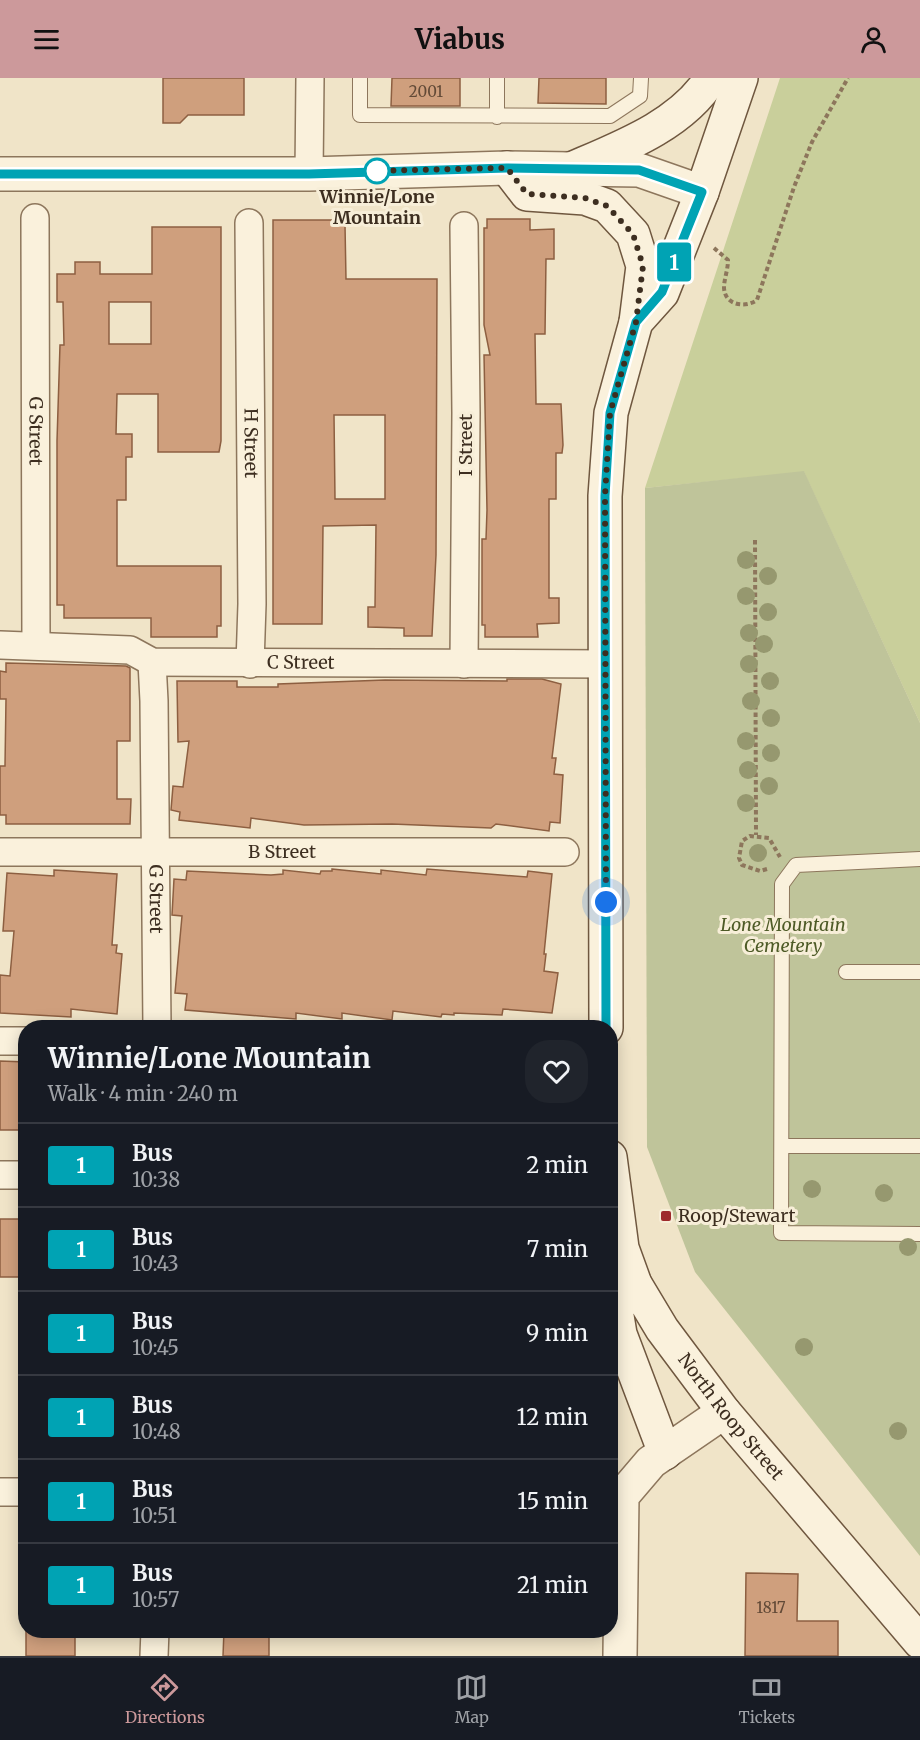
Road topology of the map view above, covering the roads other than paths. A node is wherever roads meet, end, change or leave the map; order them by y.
1 (310, 78) edge
2 (360, 78) edge
3 (497, 78) edge
4 (641, 78) edge
5 (711, 78) edge
6 (741, 78) edge
7 (496, 117) junction
8 (507, 168) junction
9 (571, 169) junction
10 (0, 174) edge
11 (309, 174) junction
12 (702, 192) junction
13 (34, 218) dead end
14 (249, 223) dead end
15 (464, 226) dead end
16 (636, 322) junction
17 (0, 645) edge
18 (36, 645) junction
19 (152, 662) junction
20 (250, 664) junction
21 (464, 664) junction
22 (606, 664) junction
23 (0, 852) edge
24 (154, 852) junction
25 (566, 852) dead end
26 (920, 859) edge
27 (846, 972) dead end
28 (920, 972) edge
29 (157, 1020) edge
30 (606, 1020) edge
31 (0, 1041) edge
32 (18, 1041) edge
33 (782, 1146) junction
34 (920, 1146) edge
35 (0, 1175) edge
36 (18, 1175) edge
37 (618, 1217) edge
38 (920, 1234) edge
39 (635, 1284) junction
40 (618, 1307) edge
41 (618, 1343) edge
42 (724, 1412) junction
43 (665, 1453) junction
44 (0, 1492) edge
45 (18, 1492) edge
46 (618, 1494) edge
47 (618, 1576) edge
48 (155, 1638) edge
49 (920, 1642) edge
50 (154, 1656) edge
51 (620, 1656) edge

1 - 11 street
2 - 7 lane
3 - 7 lane
4 - 7 lane
5 - 9 main road
6 - 12 main road
8 - 9 main road
8 - 11 main road
8 - 16 main road
9 - 12 main road
10 - 11 main road
12 - 16 main road
13 - 18 street, G Street
14 - 20 street, H Street
15 - 21 street, I Street
16 - 22 main road
17 - 18 street, C Street
18 - 19 street, C Street
19 - 20 street, C Street
19 - 24 street, G Street
20 - 21 street, C Street
21 - 22 street, C Street
22 - 30 main road
23 - 24 street, B Street
24 - 25 street, B Street
24 - 29 street, G Street
26 - 33 lane
27 - 28 lane
31 - 32 street
33 - 34 lane
33 - 38 lane
35 - 36 street
37 - 39 main road, North Roop Street
39 - 40 main road
39 - 42 main road, North Roop Street
41 - 43 main road
42 - 43 main road
42 - 49 main road, North Roop Street
43 - 46 main road
44 - 45 street
47 - 51 main road
48 - 50 street

